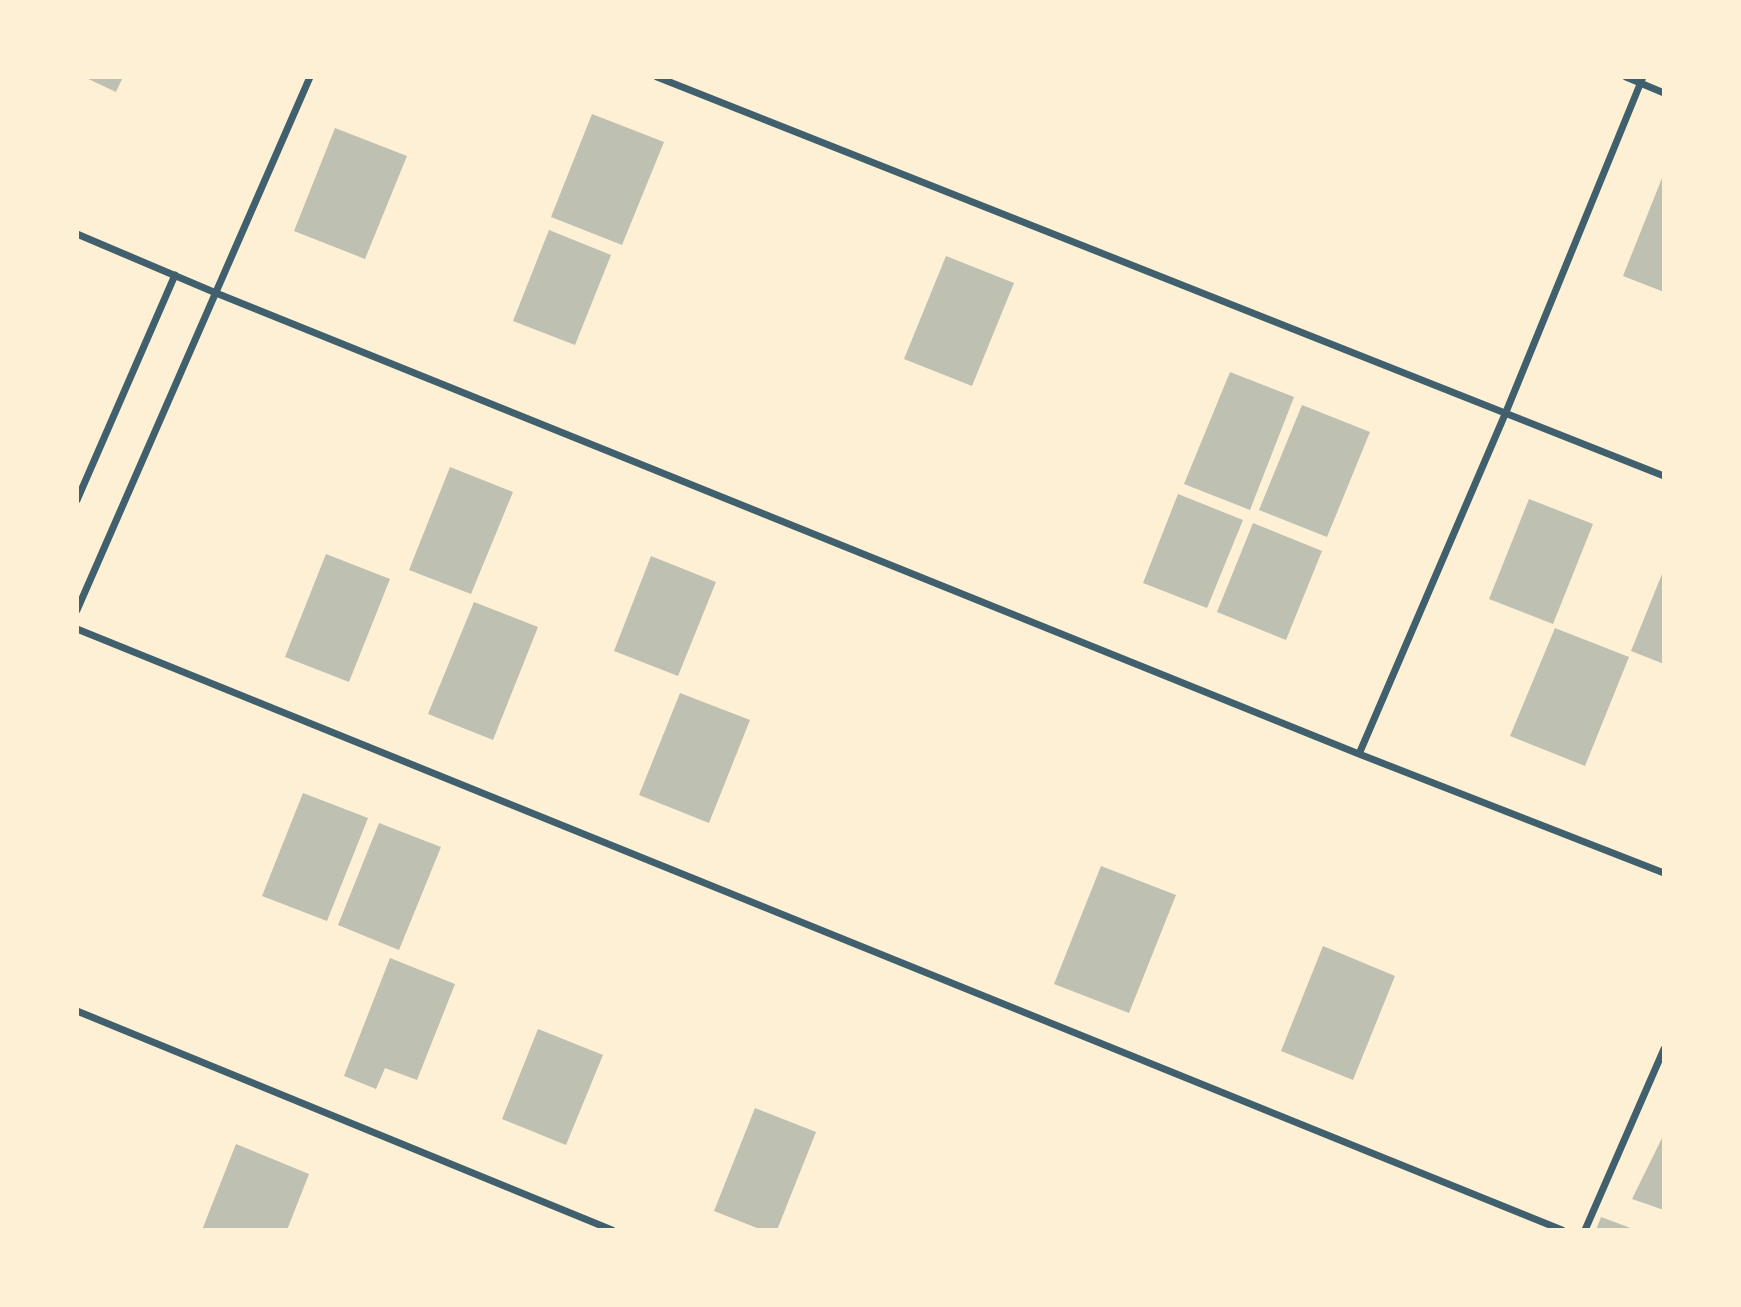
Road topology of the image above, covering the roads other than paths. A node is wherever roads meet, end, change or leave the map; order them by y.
1 (310, 77) edge
2 (657, 77) edge
3 (1626, 77) edge
4 (1642, 80) edge
5 (1664, 93) edge
6 (77, 234) edge
7 (175, 275) junction
8 (216, 293) junction
9 (1506, 412) junction
10 (1664, 476) edge
11 (77, 499) edge
12 (77, 610) edge
13 (77, 629) edge
14 (1359, 754) junction
15 (1664, 873) edge
16 (77, 1011) edge
17 (1664, 1049) edge
18 (612, 1230) edge
19 (1562, 1230) edge
20 (1585, 1230) edge

1 - 8 street
2 - 9 street
3 - 4 street
4 - 5 street
4 - 9 street
6 - 7 street
7 - 8 street
7 - 11 street
8 - 12 street
8 - 14 street
9 - 10 street
9 - 14 street
13 - 19 street
14 - 15 street
16 - 18 street
17 - 20 street

